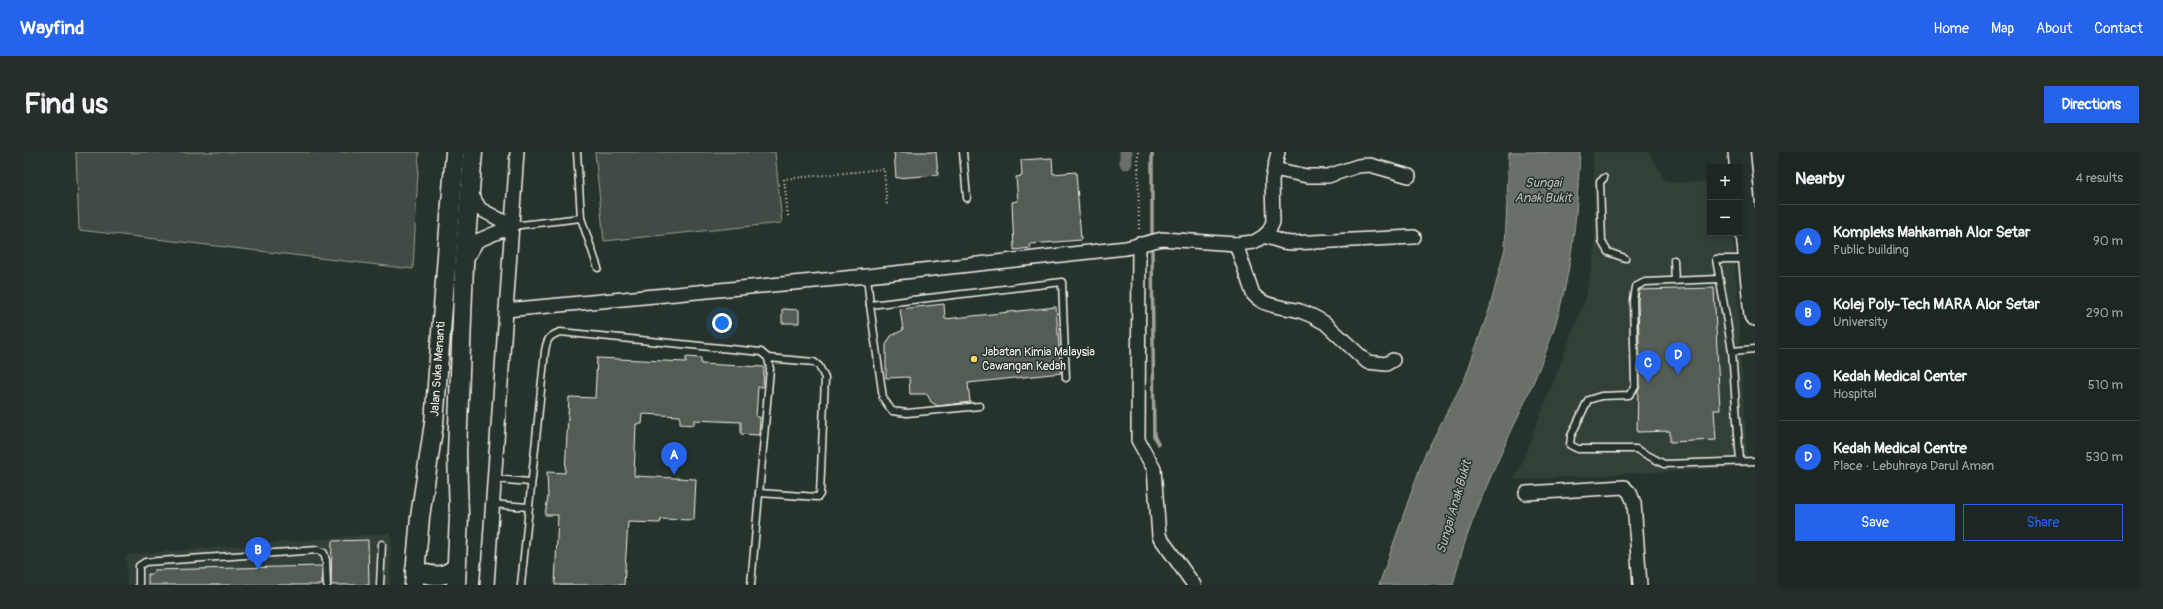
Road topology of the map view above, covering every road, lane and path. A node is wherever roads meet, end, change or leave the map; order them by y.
1 (454, 152) edge
2 (473, 152) edge
3 (517, 152) edge
4 (577, 152) edge
5 (963, 152) edge
6 (1138, 152) edge
7 (1278, 152) edge
8 (1738, 152) edge
9 (1274, 169) junction
10 (1409, 176) dead end
11 (1604, 178) dead end
12 (470, 190) junction
13 (967, 198) dead end
14 (887, 206) dead end
15 (788, 216) dead end
16 (581, 218) junction
17 (512, 226) junction
18 (1264, 236) junction
19 (1414, 237) dead end
20 (1140, 244) junction
21 (1236, 244) junction
22 (1624, 258) dead end
23 (1750, 259) junction
24 (1674, 260) dead end
25 (464, 265) junction
26 (598, 268) dead end
27 (867, 276) junction
28 (1719, 279) junction
29 (1675, 280) junction
30 (870, 305) junction
31 (506, 310) junction
32 (1755, 315) edge
33 (1755, 349) edge
34 (1732, 351) junction
35 (768, 358) junction
36 (1393, 360) dead end
37 (1066, 378) dead end
38 (980, 406) dead end
39 (1740, 461) junction
40 (1755, 461) edge
41 (494, 479) junction
42 (530, 482) junction
43 (759, 493) junction
44 (1526, 493) dead end
45 (492, 504) junction
46 (528, 507) junction
47 (382, 544) dead end
48 (456, 576) edge
49 (415, 578) edge
50 (139, 585) edge
51 (327, 585) edge
52 (380, 585) edge
53 (487, 585) edge
54 (521, 585) edge
55 (752, 585) edge
56 (1194, 585) edge
57 (1640, 585) edge

1 - 49 main road, Jalan Suka Menanti
2 - 12 main road, Jalan Suka Menanti
3 - 17 street
4 - 16 lane
5 - 13 lane
6 - 20 path
7 - 9 street
8 - 23 highway
9 - 10 street
9 - 18 street
11 - 22 lane
12 - 17 street
12 - 25 main road, Jalan Suka Menanti
14 - 15 path
16 - 17 lane
16 - 26 lane
17 - 25 street
17 - 31 street
18 - 19 street
18 - 21 street
20 - 21 street
20 - 27 street
20 - 56 street
21 - 36 street
23 - 28 lane
23 - 32 highway
24 - 29 lane
25 - 48 main road, Jalan Suka Menanti
27 - 30 lane
27 - 31 street
28 - 29 lane
28 - 34 lane
29 - 39 lane
30 - 37 lane
30 - 38 lane
31 - 41 street
33 - 34 lane
34 - 39 lane
35 - 42 lane
35 - 43 lane
35 - 43 lane
39 - 40 lane
41 - 42 lane
41 - 45 street
42 - 46 lane
43 - 55 lane
44 - 57 street
45 - 46 lane
45 - 53 street
46 - 54 lane
47 - 52 lane
48 - 49 main road
50 - 51 lane

